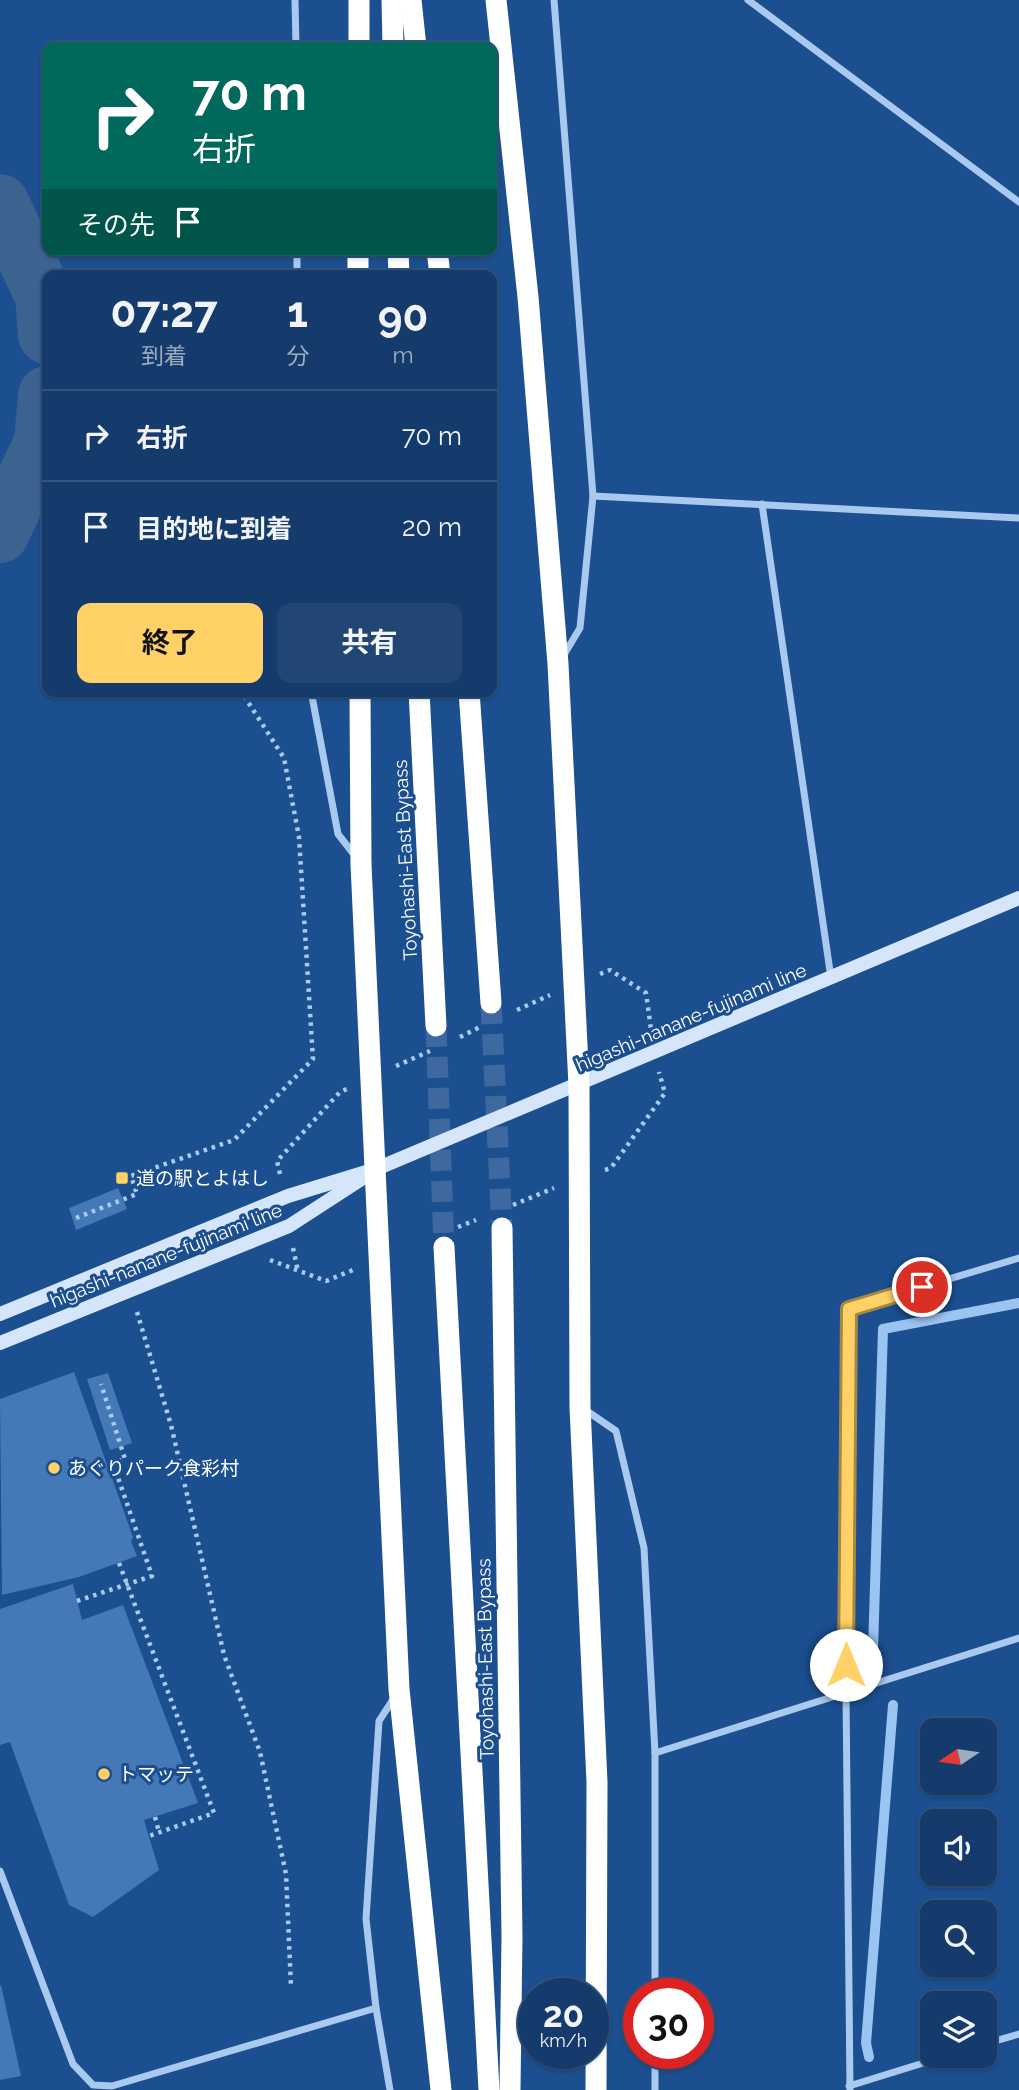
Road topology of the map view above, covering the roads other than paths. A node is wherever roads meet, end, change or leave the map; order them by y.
1 (295, 0) edge
2 (359, 0) edge
3 (392, 0) edge
4 (411, 0) edge
5 (496, 0) edge
6 (554, 0) edge
7 (748, 0) edge
8 (296, 42) edge
9 (359, 42) edge
10 (393, 42) edge
11 (415, 42) edge
12 (1019, 202) edge
13 (593, 496) junction
14 (762, 504) junction
15 (1019, 518) edge
16 (558, 664) junction
17 (312, 697) edge
18 (360, 697) edge
19 (419, 697) edge
20 (469, 697) edge
21 (361, 864) junction
22 (1019, 898) edge
23 (831, 979) junction
24 (491, 1003) tunnel mouth
25 (436, 1026) tunnel mouth
26 (579, 1086) junction
27 (376, 1169) junction
28 (502, 1228) tunnel mouth
29 (443, 1247) tunnel mouth
30 (1019, 1258) edge
31 (0, 1314) edge
32 (0, 1343) edge
33 (580, 1407) junction
34 (1019, 1638) edge
35 (399, 1689) junction
36 (846, 1693) junction
37 (655, 1753) junction
38 (0, 1871) edge
39 (654, 1978) edge
40 (376, 2007) junction
41 (1019, 2034) edge
42 (997, 2040) edge
43 (920, 2065) edge
44 (654, 2069) edge
45 (91, 2088) edge
46 (849, 2088) edge
47 (390, 2090) edge
48 (441, 2090) edge
49 (489, 2090) edge
50 (510, 2090) edge
51 (596, 2090) edge
52 (654, 2090) edge

1 - 8 street
2 - 9 highway
3 - 10 highway
4 - 11 highway
5 - 16 highway
6 - 13 street
7 - 12 street
13 - 14 street
13 - 16 street
14 - 15 street
14 - 23 street
16 - 26 highway
17 - 21 street
18 - 21 highway
19 - 25 highway, Toyohashi-East Bypass
20 - 24 highway
21 - 27 highway
22 - 23 main road, higashi-nanane-fujinami line
23 - 26 main road, higashi-nanane-fujinami line
26 - 27 main road, higashi-nanane-fujinami line
26 - 33 highway
27 - 31 main road, higashi-nanane-fujinami line
27 - 32 main road, higashi-nanane-fujinami line
27 - 35 highway
28 - 50 highway, Toyohashi-East Bypass
29 - 49 highway, Toyohashi-East Bypass
30 - 36 street
33 - 37 street
33 - 51 highway
34 - 36 street
35 - 40 street
35 - 48 highway
36 - 37 street
36 - 46 street
37 - 39 street
38 - 45 street
40 - 45 street
40 - 47 street
41 - 42 street
43 - 46 street
44 - 52 street

